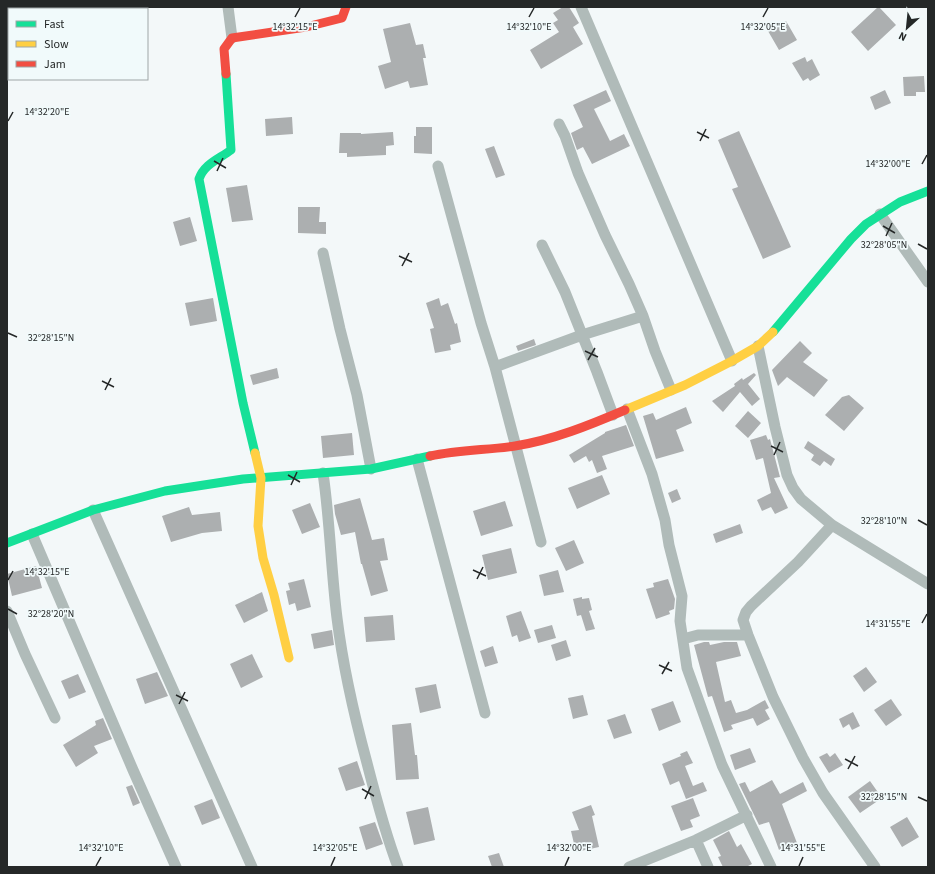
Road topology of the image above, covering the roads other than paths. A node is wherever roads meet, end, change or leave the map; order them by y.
1 (228, 7) edge
2 (346, 7) edge
3 (581, 7) edge
4 (232, 38) junction
5 (559, 124) dead end
6 (438, 166) dead end
7 (928, 191) edge
8 (880, 214) junction
9 (542, 245) dead end
10 (323, 253) dead end
11 (928, 282) edge
12 (643, 316) junction
13 (582, 335) junction
14 (758, 346) junction
15 (732, 361) junction
16 (495, 367) junction
17 (671, 390) junction
18 (627, 409) junction
19 (613, 415) junction
20 (516, 446) junction
21 (417, 459) junction
22 (371, 469) junction
23 (323, 473) junction
24 (262, 478) junction
25 (93, 510) junction
26 (832, 525) junction
27 (32, 534) junction
28 (541, 542) dead end
29 (7, 543) edge
30 (928, 584) edge
31 (7, 611) edge
32 (748, 635) junction
33 (683, 639) junction
34 (290, 658) dead end
35 (485, 714) dead end
36 (55, 718) dead end
37 (747, 815) junction
38 (696, 840) junction
39 (869, 865) edge
40 (176, 867) edge
41 (252, 867) edge
42 (398, 867) edge
43 (629, 867) edge
44 (708, 867) edge
45 (771, 867) edge

1 - 4 street
2 - 4 street
3 - 15 street
4 - 24 street
5 - 12 street
6 - 16 street
7 - 8 street
8 - 11 street
8 - 14 street
9 - 13 street
10 - 22 street
12 - 13 street
12 - 17 street
13 - 16 street
13 - 19 street
14 - 15 street
14 - 26 street
15 - 17 street
16 - 20 street
17 - 18 street
18 - 19 street
18 - 33 street
19 - 20 street
20 - 21 street
20 - 28 street
21 - 22 street
21 - 35 street
22 - 23 street
23 - 24 street
23 - 42 street
24 - 25 street
24 - 34 street
25 - 27 street
25 - 41 street
26 - 30 street
26 - 32 street
27 - 29 street
27 - 40 street
31 - 36 street
32 - 33 street
32 - 39 street
33 - 37 street
37 - 38 street
37 - 45 street
38 - 43 street
38 - 44 street

